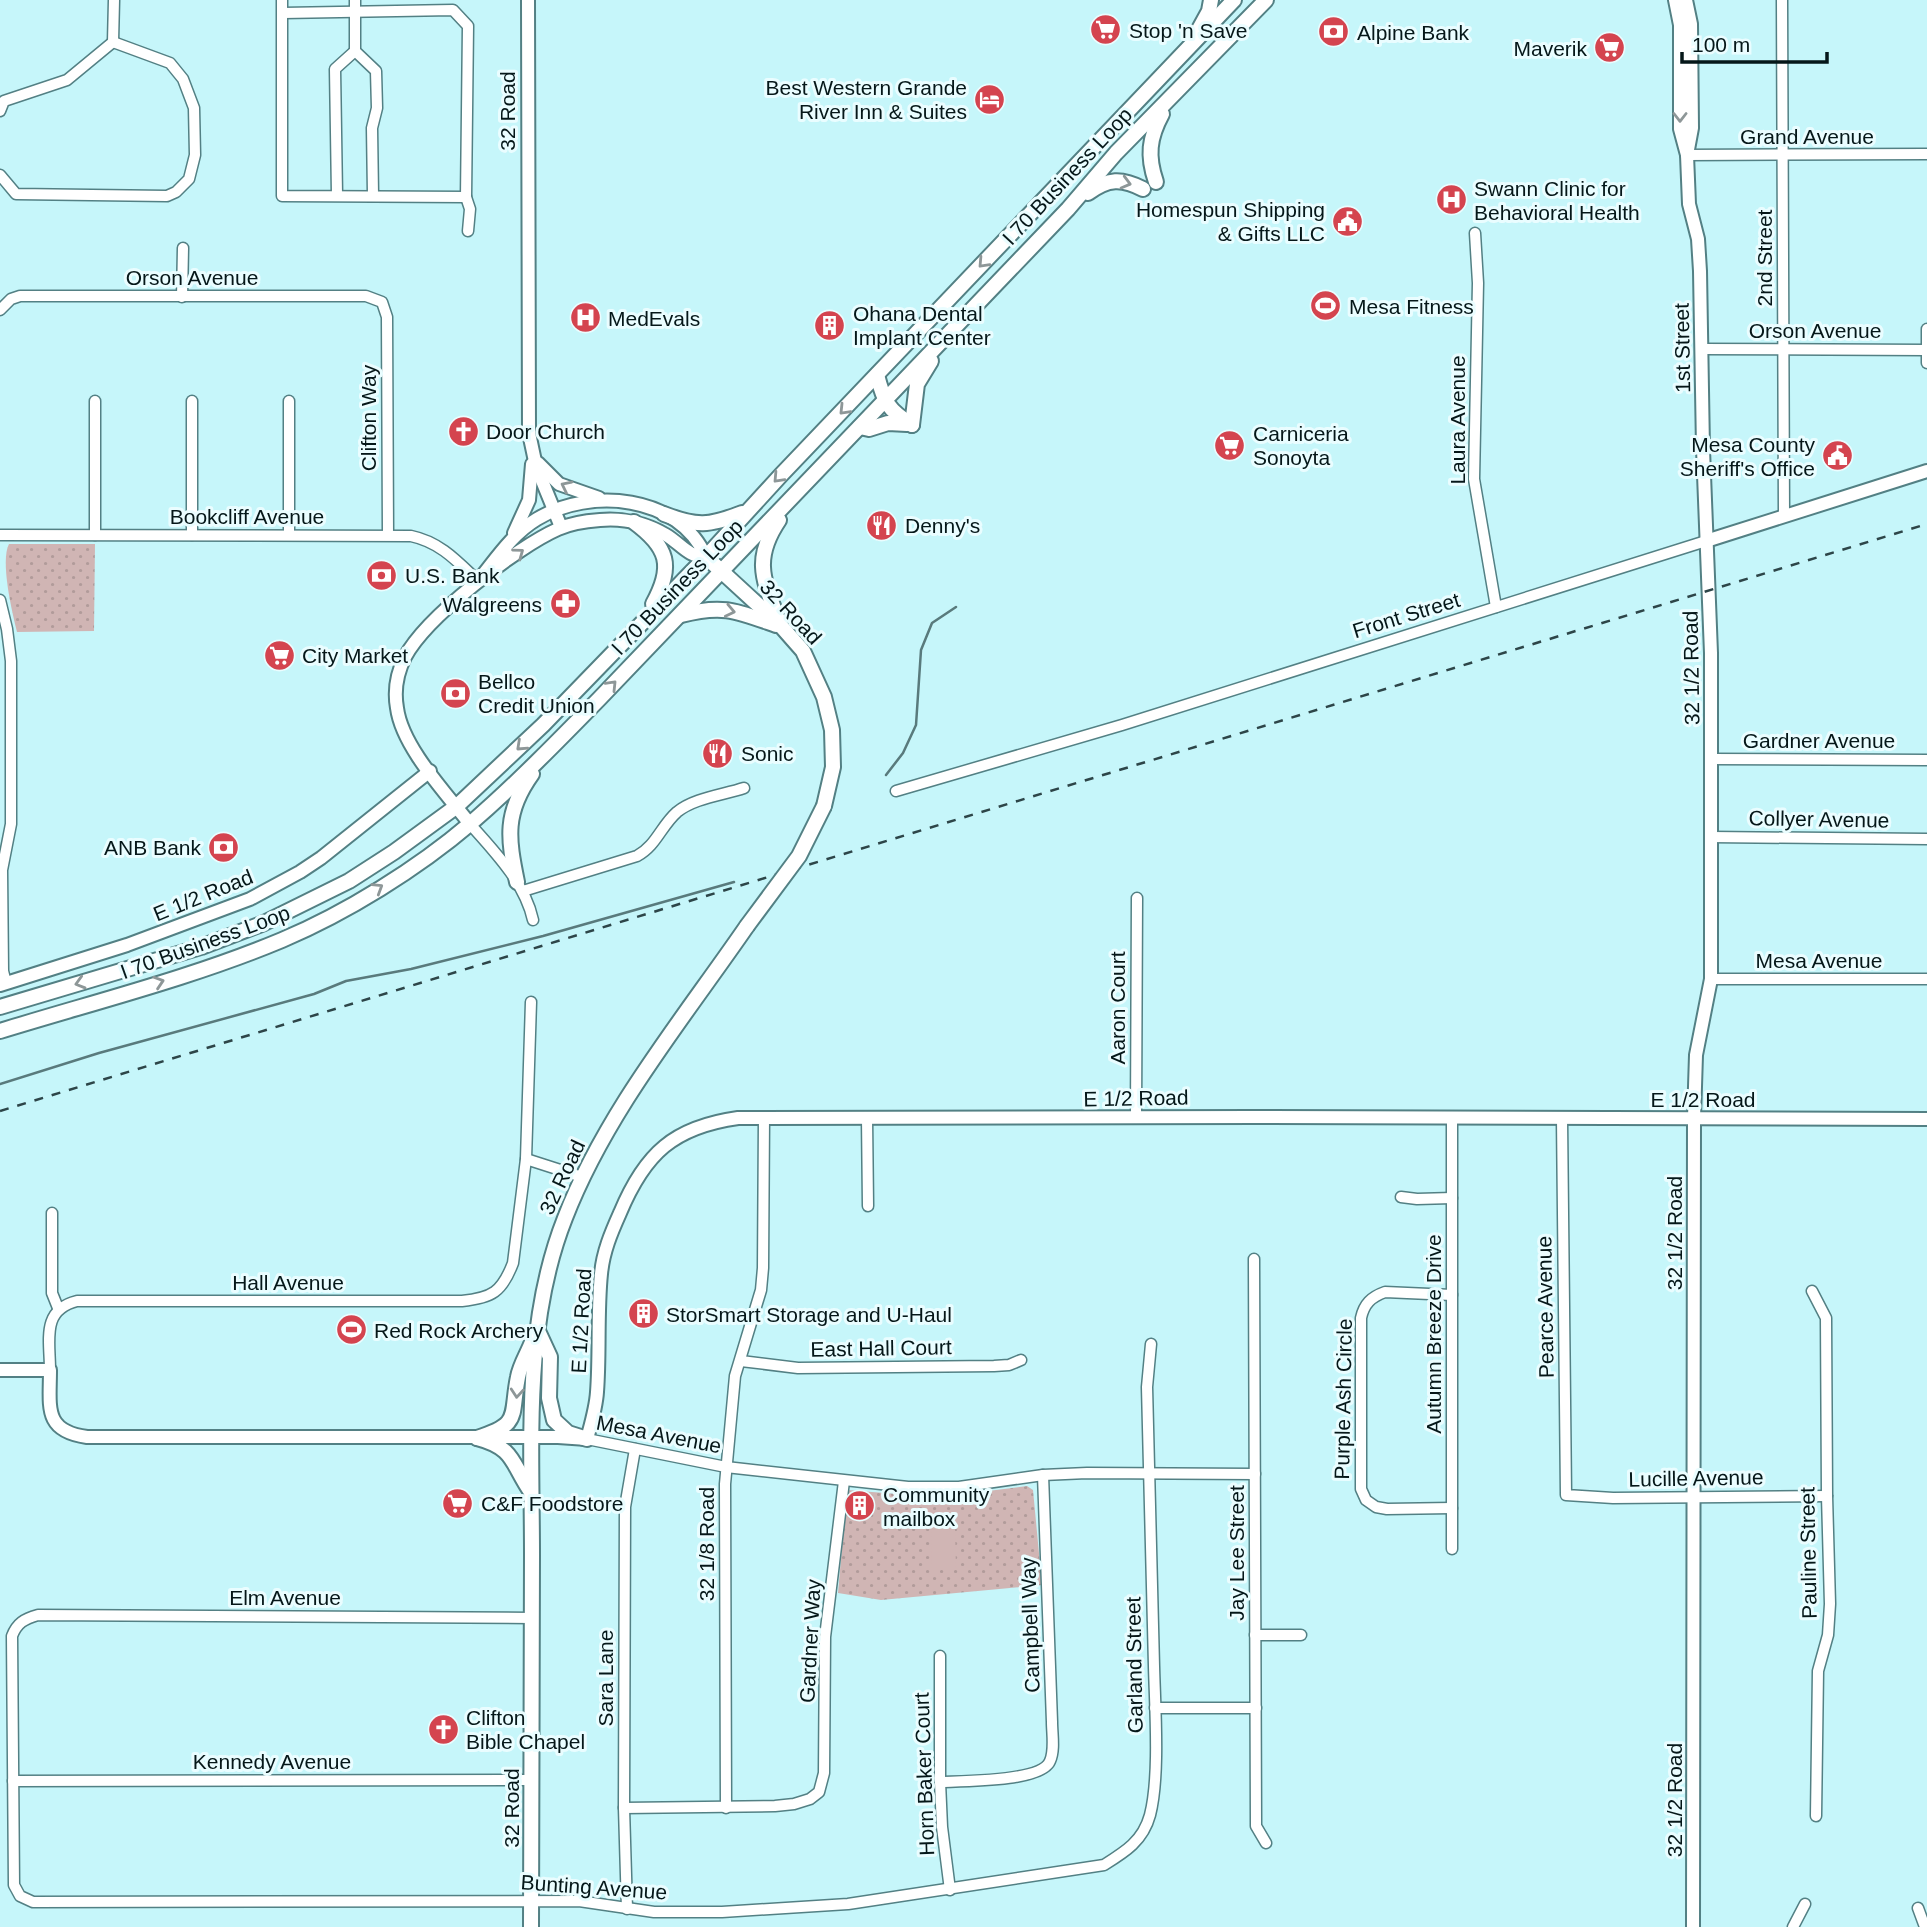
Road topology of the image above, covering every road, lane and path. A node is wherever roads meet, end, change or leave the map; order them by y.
1 (114, 0) edge
2 (282, 0) edge
3 (528, 0) edge
4 (1211, 0) edge
5 (1234, 0) edge
6 (1266, 0) edge
7 (1278, 0) edge
8 (1675, 0) edge
9 (1686, 0) edge
10 (1782, 0) edge
11 (355, 5) edge
12 (283, 13) junction
13 (1247, 20) junction
14 (113, 42) junction
15 (355, 51) junction
16 (1176, 60) junction
17 (1179, 88) junction
18 (0, 111) edge
19 (1927, 154) edge
20 (1687, 155) junction
21 (1783, 156) junction
22 (0, 175) edge
23 (337, 195) junction
24 (373, 195) junction
25 (466, 197) junction
26 (1068, 209) junction
27 (468, 231) dead end
28 (1475, 233) dead end
29 (183, 247) dead end
30 (182, 297) junction
31 (382, 302) joint
32 (975, 304) junction
33 (2, 307) edge
34 (1927, 329) edge
35 (1702, 349) junction
36 (1784, 349) junction
37 (1927, 350) edge
38 (1927, 363) edge
39 (877, 375) junction
40 (883, 400) junction
41 (94, 401) dead end
42 (192, 401) dead end
43 (289, 401) dead end
44 (912, 425) junction
45 (860, 427) junction
46 (532, 456) junction
47 (1927, 471) edge
48 (798, 490) junction
49 (610, 501) junction
50 (554, 511) junction
51 (747, 512) junction
52 (664, 514) junction
53 (1784, 515) junction
54 (634, 523) junction
55 (561, 527) junction
56 (0, 535) edge
57 (94, 535) junction
58 (192, 535) junction
59 (289, 535) junction
60 (388, 535) junction
61 (1706, 541) junction
62 (506, 545) junction
63 (706, 557) junction
64 (722, 571) junction
65 (478, 581) junction
66 (0, 600) edge
67 (1496, 607) junction
68 (678, 616) junction
69 (781, 626) junction
70 (636, 628) junction
71 (548, 752) junction
72 (1711, 759) junction
73 (1927, 760) edge
74 (430, 771) junction
75 (744, 788) dead end
76 (896, 791) dead end
77 (457, 806) junction
78 (470, 824) junction
79 (1711, 837) junction
80 (1927, 839) edge
81 (520, 887) junction
82 (1137, 898) dead end
83 (533, 920) dead end
84 (1711, 979) junction
85 (1927, 979) edge
86 (3, 984) edge
87 (531, 1002) dead end
88 (0, 1007) edge
89 (0, 1031) edge
90 (764, 1117) junction
91 (1136, 1117) junction
92 (867, 1118) junction
93 (1694, 1118) junction
94 (1452, 1119) junction
95 (1562, 1119) junction
96 (1927, 1119) edge
97 (526, 1159) junction
98 (582, 1177) junction
99 (1401, 1197) dead end
100 (1452, 1198) junction
101 (868, 1206) dead end
102 (52, 1213) dead end
103 (1254, 1259) dead end
104 (496, 1291) joint
105 (1812, 1291) dead end
106 (1452, 1295) junction
107 (58, 1308) junction
108 (537, 1330) junction
109 (1151, 1344) dead end
110 (1021, 1360) dead end
111 (741, 1361) junction
112 (0, 1370) edge
113 (50, 1370) junction
114 (477, 1438) junction
115 (532, 1438) junction
116 (587, 1439) junction
117 (635, 1449) junction
118 (726, 1467) junction
119 (1149, 1474) junction
120 (1255, 1474) junction
121 (1043, 1475) junction
122 (844, 1481) junction
123 (532, 1493) junction
124 (1566, 1495) joint
125 (1827, 1496) junction
126 (1693, 1497) junction
127 (1452, 1508) junction
128 (1452, 1549) dead end
129 (532, 1618) junction
130 (1255, 1635) junction
131 (1301, 1635) dead end
132 (940, 1656) dead end
133 (1155, 1708) junction
134 (1256, 1708) junction
135 (532, 1780) junction
136 (12, 1781) junction
137 (940, 1782) junction
138 (624, 1808) junction
139 (726, 1808) junction
140 (1816, 1816) dead end
141 (1266, 1843) dead end
142 (1130, 1849) joint
143 (950, 1889) junction
144 (531, 1901) junction
145 (1805, 1905) dead end
146 (1918, 1908) dead end
147 (627, 1909) junction
148 (531, 1927) edge
149 (1693, 1927) edge
150 (1793, 1927) edge
151 (1925, 1927) edge

1 - 14 street
2 - 12 street
3 - 46 street, 32 Road
4 - 16 main road
5 - 16 main road, I 70 Business Loop
6 - 13 main road, I 70 Business Loop
7 - 13 main road
8 -> 20 street, 1st Street
9 - 20 street, 1st Street
10 - 21 street, 2nd Street
11 - 12 street
11 - 15 street
11 - 25 street
12 - 23 street
13 - 17 main road, I 70 Business Loop
14 - 18 street
14 - 22 street
15 - 23 street
15 - 24 street
16 -> 39 main road, I 70 Business Loop
17 - 26 main road, I 70 Business Loop
26 -> 17 main road
19 - 21 street, Grand Avenue
20 - 21 street, Grand Avenue
20 - 35 street, 1st Street
21 - 36 street, 2nd Street
23 - 24 street
24 - 25 street
25 - 27 street
26 - 32 main road, I 70 Business Loop
28 - 67 street, Laura Avenue
29 - 30 street
30 - 31 street, Orson Avenue
30 - 33 street, Orson Avenue
31 - 60 street, Clifton Way
32 - 40 main road, I 70 Business Loop
32 - 44 main road
34 - 37 street
35 - 36 street, Orson Avenue
35 - 61 street, 1st Street
36 - 37 street, Orson Avenue
36 - 53 street, 2nd Street
37 - 38 street
39 - 40 main road
39 -> 51 main road, I 70 Business Loop
40 - 44 main road
40 - 45 main road, I 70 Business Loop
41 - 57 street
42 - 58 street
43 - 59 street
44 - 45 main road
45 - 48 main road, I 70 Business Loop
49 -> 46 street
46 - 50 street, 32 Road
46 - 62 street
47 - 53 street, Front Street
48 - 64 main road, I 70 Business Loop
48 - 69 main road
49 - 50 street, 32 Road
49 - 52 street, 32 Road
50 - 55 street, 32 Road
50 - 62 street, 32 Road
51 - 52 main road
51 - 63 main road, I 70 Business Loop
52 - 63 street, 32 Road
53 - 61 street, Front Street
54 - 55 street, 32 Road
54 - 63 street, 32 Road
54 - 70 main road
65 -> 55 street, 32 Road
56 - 57 street, Bookcliff Avenue
57 - 58 street, Bookcliff Avenue
58 - 59 street, Bookcliff Avenue
59 - 60 street, Bookcliff Avenue
60 - 65 street, Bookcliff Avenue
61 - 67 street, Front Street
61 - 72 street, 32 1/2 Road
62 - 65 street, 32 Road
63 - 64 main road, 32 Road
63 - 70 main road, I 70 Business Loop
64 - 68 main road, I 70 Business Loop
64 - 69 main road, 32 Road
65 - 74 street, 32 Road
66 - 86 street
67 - 76 street, Front Street
68 -> 69 main road
71 -> 68 main road, I 70 Business Loop
69 - 98 main road, 32 Road, bridge
70 -> 77 main road, I 70 Business Loop
71 - 78 main road, I 70 Business Loop
71 - 81 main road
72 - 73 street, Gardner Avenue
72 - 79 street, 32 1/2 Road
74 - 77 street, 32 Road
74 - 86 street, E 1/2 Road
75 - 81 street
77 - 78 street, 32 Road
77 -> 88 main road, I 70 Business Loop
78 - 81 street, 32 Road
89 -> 78 main road, I 70 Business Loop
79 - 80 street, Collyer Avenue
79 - 84 street, 32 1/2 Road
81 - 83 street, 32 Road
82 - 91 street, Aaron Court
84 - 85 street, Mesa Avenue
84 - 93 street, 32 1/2 Road
87 - 97 street, 32 Road
90 - 92 street, E 1/2 Road
90 - 111 street, 32 1/8 Road
90 - 116 street, E 1/2 Road
91 - 92 street, E 1/2 Road
91 - 94 street, E 1/2 Road
92 - 101 street
93 - 95 street, E 1/2 Road
93 - 96 street, E 1/2 Road
93 - 126 street, 32 1/2 Road
94 - 95 street, E 1/2 Road
94 - 100 street, Autumn Breeze Drive
95 - 124 street, Pearce Avenue
97 - 98 street
97 - 104 street, 32 Road
98 - 108 main road, 32 Road
99 - 100 street
100 - 106 street, Autumn Breeze Drive
102 - 107 street
103 - 120 street, Jay Lee Street
104 - 107 street, Hall Avenue
105 - 125 street, Pauline Street
106 - 127 street, Autumn Breeze Drive
106 - 127 street, Purple Ash Circle
107 - 113 street
108 -> 114 main road
108 - 115 main road, 32 Road
108 - 116 main road
109 - 119 street, Garland Street
110 - 111 street, East Hall Court
111 - 118 street, 32 1/8 Road
112 - 113 street
113 - 114 street, Mesa Avenue
114 - 115 street, Mesa Avenue
114 - 123 main road
115 - 116 street, Mesa Avenue
115 - 123 main road, 32 Road
116 - 117 street, Mesa Avenue
117 - 118 street, Mesa Avenue
117 - 138 street, Sara Lane
118 - 122 street, Mesa Avenue
118 - 139 street, 32 1/8 Road
119 - 120 street, Mesa Avenue
119 - 121 street, Mesa Avenue
119 - 133 street, Garland Street
120 - 130 street, Jay Lee Street
121 - 122 street, Mesa Avenue
121 - 137 street, Campbell Way
122 - 139 street, Gardner Way
123 - 129 main road, 32 Road
124 - 126 street, Lucille Avenue
125 - 126 street, Lucille Avenue
125 - 140 street, Pauline Street
126 - 149 street, 32 1/2 Road
127 - 128 street, Autumn Breeze Drive
129 - 135 main road, 32 Road
129 - 136 street, Elm Avenue
130 - 131 street
130 - 134 street, Jay Lee Street
132 - 137 street, Horn Baker Court
133 - 134 street
133 - 142 street, Garland Street
134 - 141 street, Jay Lee Street
135 - 136 street, Kennedy Avenue
135 - 144 main road, 32 Road
136 - 144 street, Bunting Avenue
137 - 143 street, Horn Baker Court
138 - 139 street
138 - 147 street, Sara Lane
142 - 143 street, Bunting Avenue
143 - 147 street, Bunting Avenue
144 - 147 street, Bunting Avenue
144 - 148 main road, 32 Road
145 - 150 street
146 - 151 street

